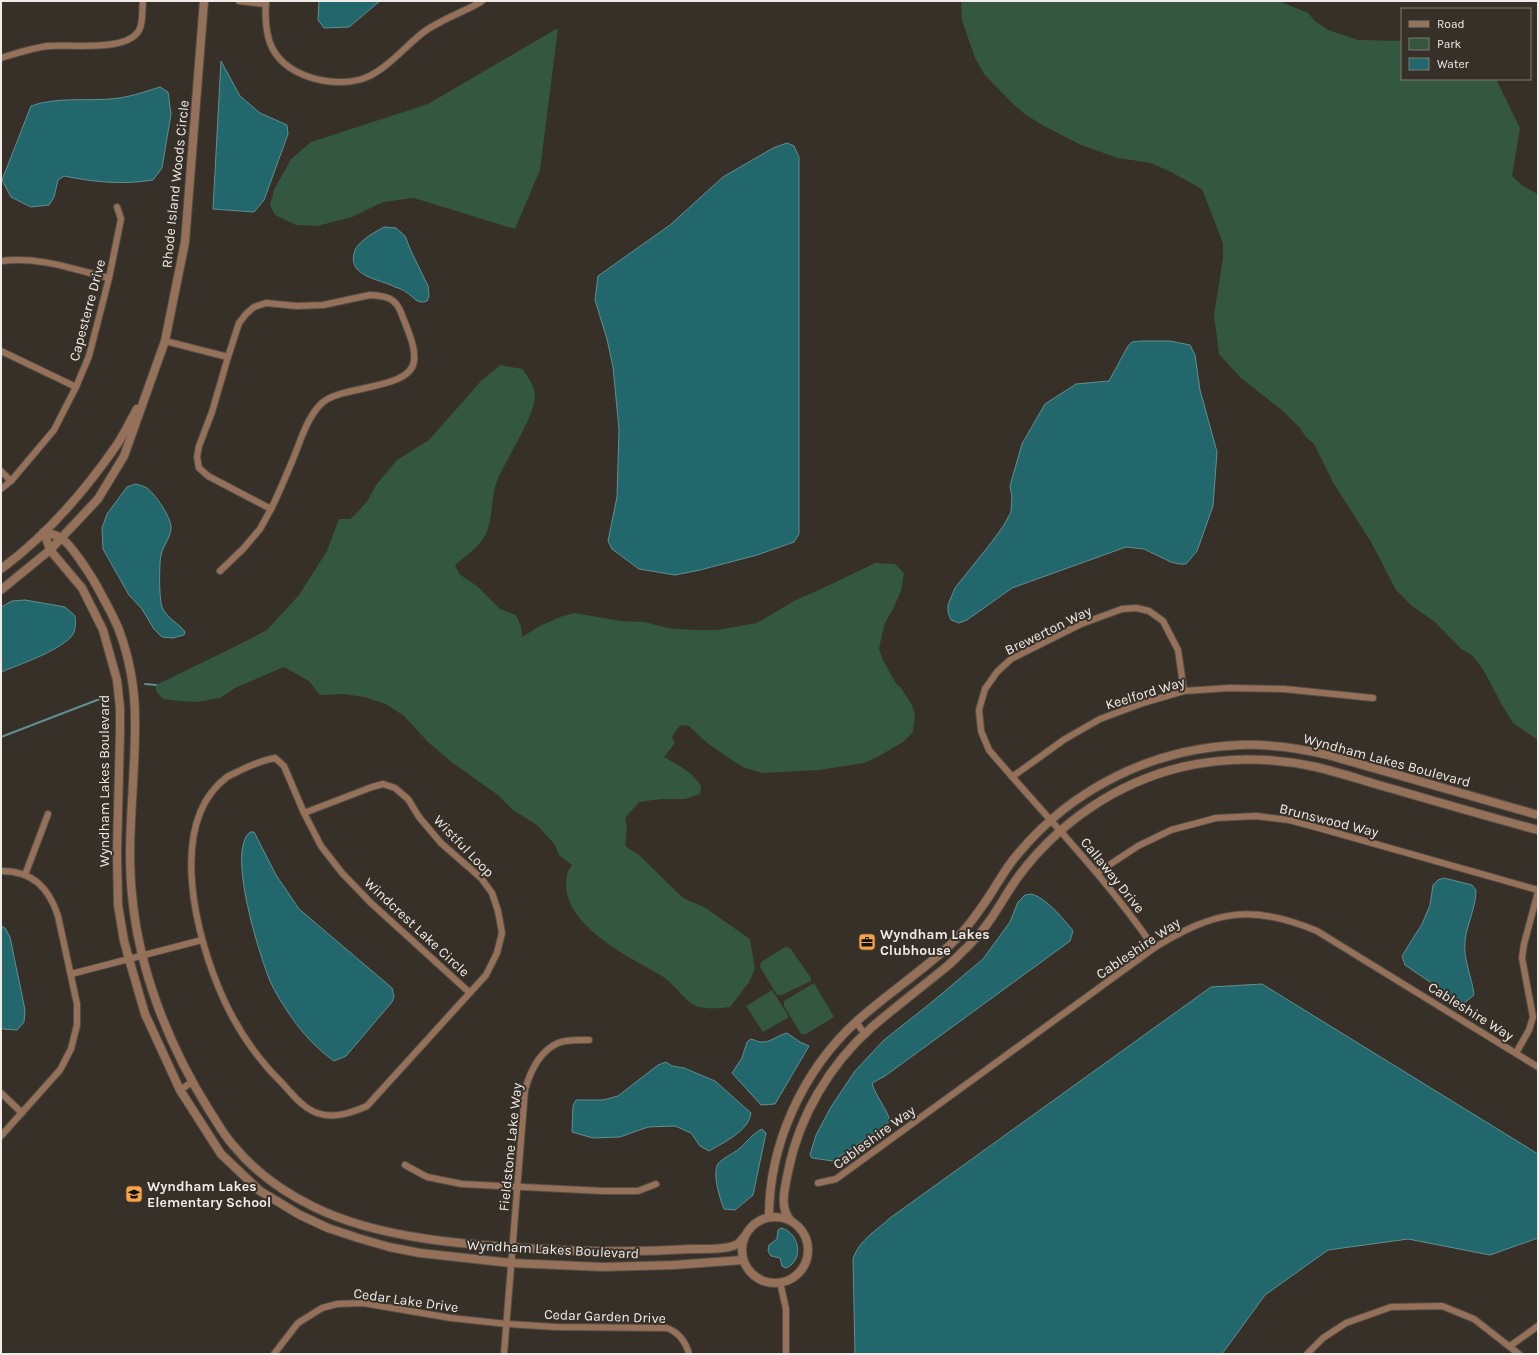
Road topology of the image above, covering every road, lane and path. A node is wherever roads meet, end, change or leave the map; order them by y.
1 (143, 1) edge
2 (204, 1) edge
3 (239, 1) edge
4 (482, 1) edge
5 (266, 2) edge
6 (1, 58) edge
7 (117, 207) dead end
8 (1, 261) edge
9 (109, 278) junction
10 (165, 341) junction
11 (1, 352) edge
12 (228, 357) junction
13 (76, 387) junction
14 (148, 389) junction
15 (1, 471) edge
16 (11, 481) junction
17 (1, 489) edge
18 (271, 509) junction
19 (44, 532) junction
20 (62, 539) junction
21 (50, 550) junction
22 (1, 569) edge
23 (220, 571) dead end
24 (1, 590) edge
25 (1184, 692) junction
26 (1373, 698) dead end
27 (1012, 777) junction
28 (304, 813) junction
29 (48, 814) dead end
30 (1538, 815) edge
31 (1050, 820) junction
32 (1538, 830) edge
33 (1060, 831) junction
34 (1, 870) edge
35 (1097, 873) junction
36 (25, 875) junction
37 (1538, 891) edge
38 (202, 940) junction
39 (1154, 948) junction
40 (142, 955) junction
41 (129, 959) junction
42 (71, 974) junction
43 (470, 993) junction
44 (856, 1022) junction
45 (865, 1034) junction
46 (589, 1040) dead end
47 (1516, 1053) junction
48 (1538, 1067) edge
49 (192, 1082) junction
50 (180, 1090) junction
51 (1, 1093) edge
52 (22, 1113) junction
53 (1, 1136) edge
54 (405, 1164) dead end
55 (818, 1183) dead end
56 (656, 1184) dead end
57 (517, 1188) junction
58 (282, 1189) junction
59 (275, 1200) junction
60 (769, 1217) junction
61 (790, 1220) junction
62 (743, 1238) junction
63 (513, 1248) junction
64 (743, 1260) junction
65 (511, 1263) junction
66 (780, 1282) junction
67 (507, 1324) junction
68 (1538, 1326) edge
69 (1510, 1346) junction
70 (274, 1354) edge
71 (504, 1354) edge
72 (689, 1354) edge
73 (786, 1354) edge
74 (1307, 1354) edge
75 (1518, 1354) edge

1 - 6 street
2 - 10 street, Rhode Island Woods Circle
3 - 5 street
4 - 5 street
7 - 9 street, Capesterre Drive
8 - 9 street
9 - 13 street, Capesterre Drive
10 - 12 street
10 - 14 street, Rhode Island Woods Circle
11 - 13 street
12 - 18 street
12 - 18 street
13 - 16 street, Capesterre Drive
14 - 19 street, Rhode Island Woods Circle
14 - 20 street, Rhode Island Woods Circle
15 - 16 street
16 - 17 street, Capesterre Drive
18 - 23 street
19 - 20 street
19 - 21 street, Wyndham Lakes Boulevard
19 - 22 street, Rhode Island Woods Circle
20 - 21 street, Rhode Island Woods Circle
20 - 40 street, Wyndham Lakes Boulevard
21 - 24 street, Rhode Island Woods Circle
21 - 41 street, Wyndham Lakes Boulevard
25 - 26 street, Keelford Way
25 - 27 street, Keelford Way
25 - 27 street, Brewerton Way
27 - 31 street, Brewerton Way
28 - 38 street, Windcrest Lake Circle
28 - 43 street, Windcrest Lake Circle
28 - 43 street, Wistful Loop
29 - 36 street
30 - 31 street, Wyndham Lakes Boulevard
31 - 33 street, Callaway Drive
31 - 44 street, Wyndham Lakes Boulevard
32 - 33 street, Wyndham Lakes Boulevard
33 - 35 street, Callaway Drive
33 - 45 street, Wyndham Lakes Boulevard
34 - 36 street
35 - 37 street, Brunswood Way
35 - 39 street, Callaway Drive
36 - 42 street
37 - 47 street
38 - 40 street
38 - 43 street, Windcrest Lake Circle
39 - 47 street, Cableshire Way
39 - 55 street, Cableshire Way
40 - 41 street
40 - 49 street, Wyndham Lakes Boulevard
41 - 42 street
41 - 50 street, Wyndham Lakes Boulevard
42 - 52 street
44 - 45 street
44 - 60 street, Wyndham Lakes Boulevard
45 - 61 street, Wyndham Lakes Boulevard
46 - 57 street, Fieldstone Lake Way
47 - 48 street, Cableshire Way
49 - 50 street
49 - 58 street, Wyndham Lakes Boulevard
50 - 59 street, Wyndham Lakes Boulevard
51 - 52 street
52 - 53 street
54 - 57 street
56 - 57 street
57 - 63 street, Fieldstone Lake Way
58 - 59 street
58 - 63 street, Wyndham Lakes Boulevard
59 - 65 street, Wyndham Lakes Boulevard
60 - 61 street
60 - 62 street
61 - 66 street
62 - 63 street, Wyndham Lakes Boulevard
62 - 64 street
63 - 65 street, Fieldstone Lake Way
64 - 65 street, Wyndham Lakes Boulevard
64 - 66 street
65 - 67 street, Fieldstone Lake Way
66 - 73 street
67 - 70 street, Cedar Lake Drive
67 - 71 street, Fieldstone Lake Way
67 - 72 street, Cedar Garden Drive
68 - 69 street
69 - 74 street
69 - 75 street

